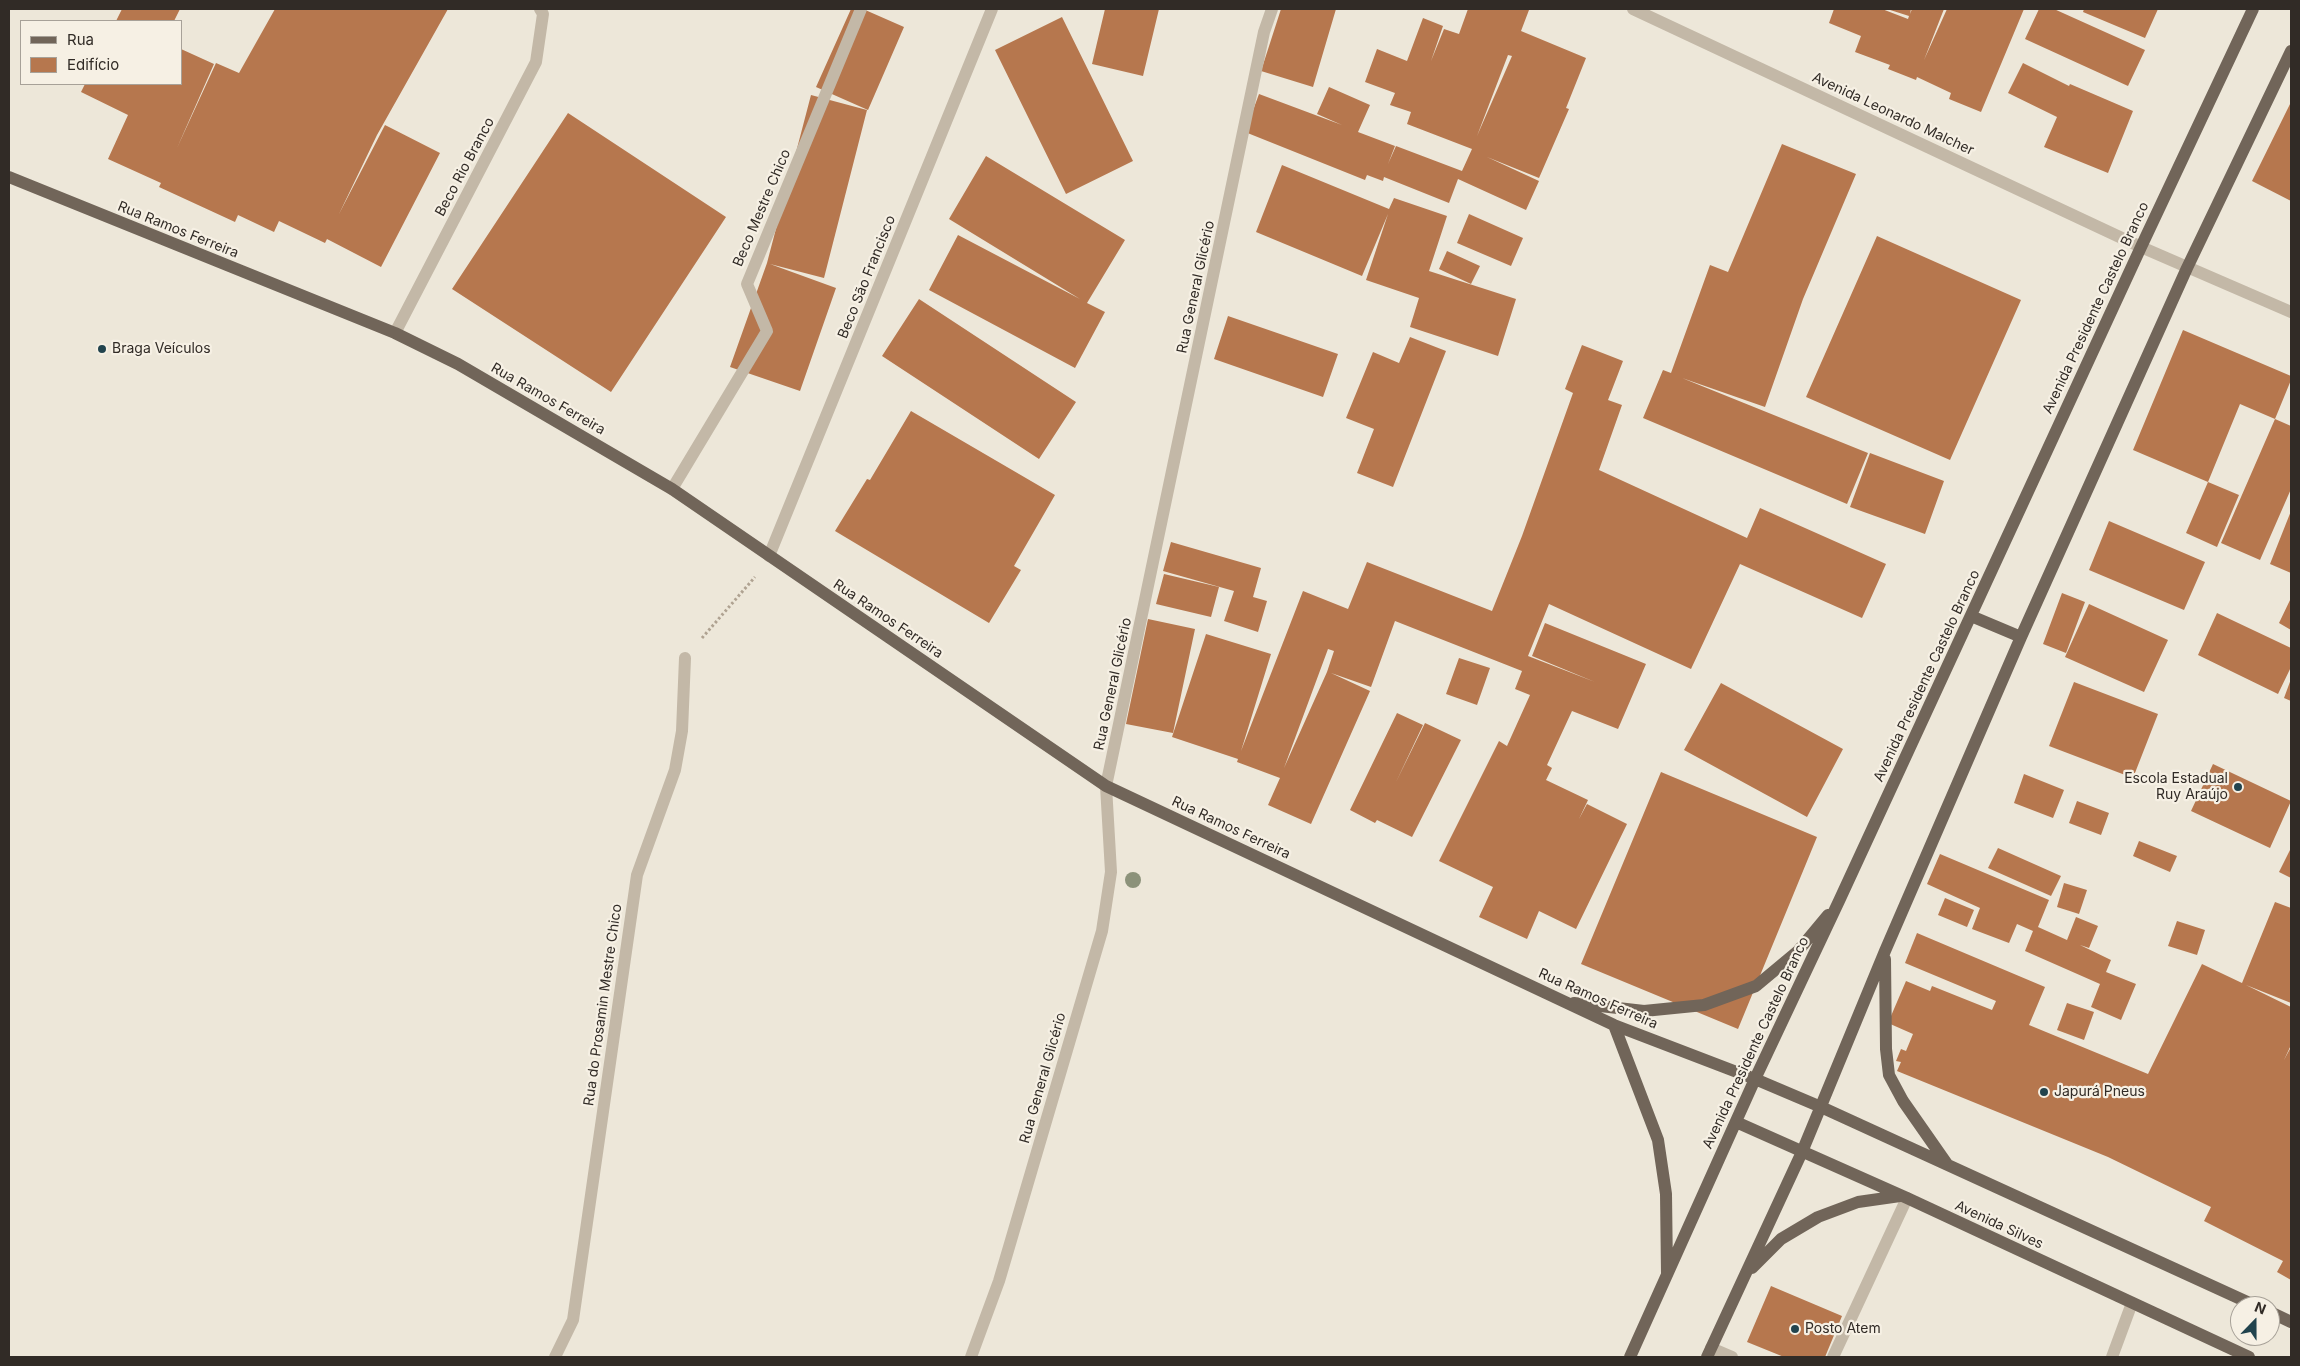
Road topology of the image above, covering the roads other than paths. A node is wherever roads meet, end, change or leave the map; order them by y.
1 (540, 9) edge
2 (861, 9) edge
3 (992, 9) edge
4 (1272, 9) edge
5 (1632, 9) edge
6 (2253, 9) edge
7 (2291, 51) edge
8 (9, 178) edge
9 (2141, 247) junction
10 (2187, 268) junction
11 (2291, 312) edge
12 (394, 333) junction
13 (672, 489) junction
14 (771, 556) junction
15 (1971, 616) junction
16 (2022, 637) junction
17 (685, 658) road end
18 (1106, 786) junction
19 (1839, 901) junction
20 (1885, 951) junction
21 (1562, 1001) junction
22 (1614, 1026) junction
23 (1755, 1079) junction
24 (1821, 1107) junction
25 (1736, 1122) junction
26 (1802, 1152) junction
27 (1949, 1166) junction
28 (1904, 1197) junction
29 (1745, 1275) junction
30 (1667, 1278) junction
31 (2234, 1296) edge
32 (2132, 1303) junction
33 (1709, 1353) edge
34 (555, 1357) edge
35 (971, 1357) edge
36 (1630, 1357) edge
37 (1732, 1357) edge
38 (1833, 1357) edge
39 (2112, 1357) edge
40 (2249, 1357) edge

1 - 12 street, Beco Rio Branco
2 - 13 street, Beco Mestre Chico
3 - 14 street, Beco São Francisco
4 - 18 street, Rua General Glicério
5 - 9 street, Avenida Leonardo Malcher
6 - 9 main road, Avenida Presidente Castelo Branco
7 - 10 main road
8 - 12 main road, Rua Ramos Ferreira
9 - 10 street, Avenida Leonardo Malcher
9 - 15 main road, Avenida Presidente Castelo Branco
10 - 11 street, Avenida Leonardo Malcher
10 - 16 main road
12 - 13 main road, Rua Ramos Ferreira
13 - 14 main road, Rua Ramos Ferreira
14 - 18 main road, Rua Ramos Ferreira
15 - 16 main road
15 - 19 main road, Avenida Presidente Castelo Branco
16 - 20 main road
17 - 34 street, Rua do Prosamin Mestre Chico
18 - 21 main road, Rua Ramos Ferreira
18 - 35 street, Rua General Glicério
19 - 21 main road
19 - 23 main road, Avenida Presidente Castelo Branco
20 - 24 main road
20 - 27 main road
21 - 22 main road, Rua Ramos Ferreira
22 - 23 main road, Rua Ramos Ferreira
22 - 30 main road
23 - 24 main road
23 - 25 main road, Avenida Presidente Castelo Branco
24 - 26 main road
24 - 27 main road
25 - 26 main road, Avenida Silves
25 - 30 main road, Avenida Presidente Castelo Branco
26 - 28 main road, Avenida Silves
26 - 29 main road
27 - 31 main road
28 - 29 main road
28 - 32 main road, Avenida Silves
28 - 38 street
29 - 33 main road
30 - 36 main road, Avenida Presidente Castelo Branco
32 - 39 street
32 - 40 main road, Avenida Silves
33 - 37 street

